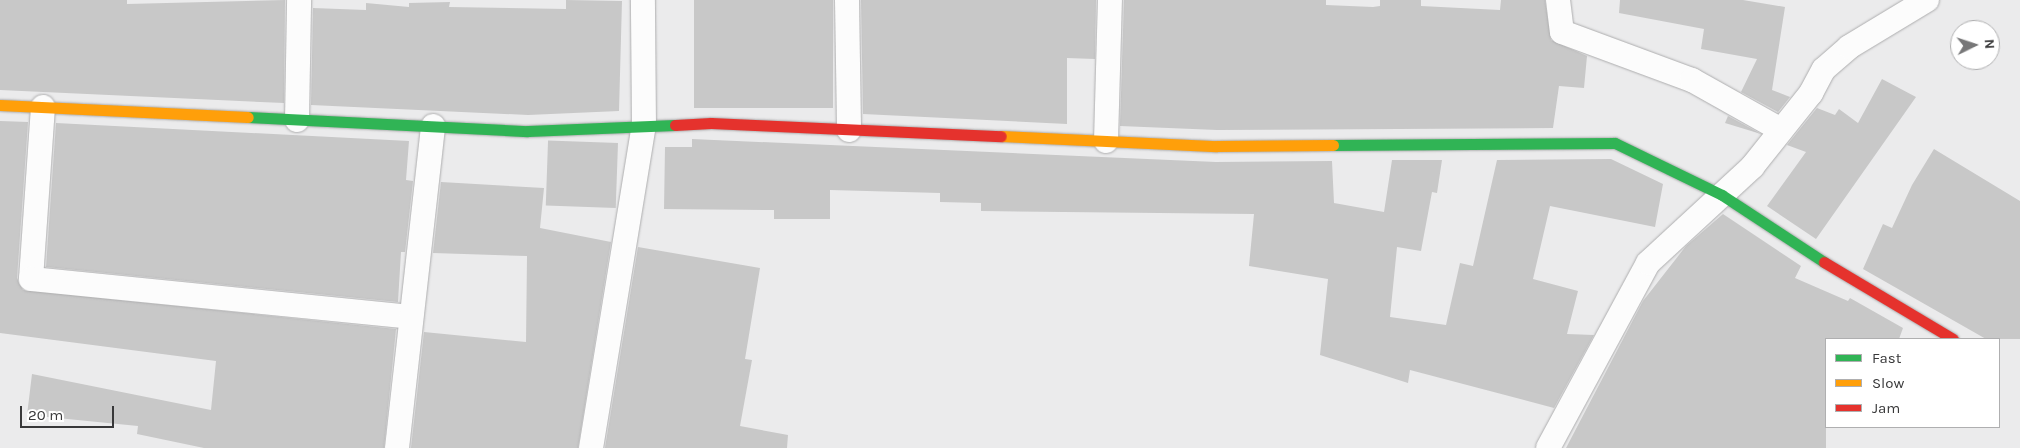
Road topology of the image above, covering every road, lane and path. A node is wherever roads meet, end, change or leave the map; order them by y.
1 (299, 0) edge
2 (643, 0) edge
3 (847, 0) edge
4 (1110, 0) edge
5 (1558, 0) edge
6 (1926, 0) edge
7 (0, 105) edge
8 (42, 108) junction
9 (297, 120) junction
10 (433, 126) junction
11 (644, 126) junction
12 (849, 130) junction
13 (1781, 130) junction
14 (1106, 141) junction
15 (1722, 195) junction
16 (411, 317) junction
17 (1952, 338) edge
18 (397, 448) edge
19 (591, 448) edge
20 (1548, 448) edge

1 - 9 street
2 - 11 street
3 - 12 street
4 - 14 street
5 - 13 street
6 - 13 street
7 - 8 street
8 - 9 street
8 - 16 street
9 - 10 street
10 - 11 street
10 - 16 street
11 - 12 street
11 - 19 street
12 - 14 street
13 - 15 street
14 - 15 street
15 - 17 street
15 - 20 street
16 - 18 street

